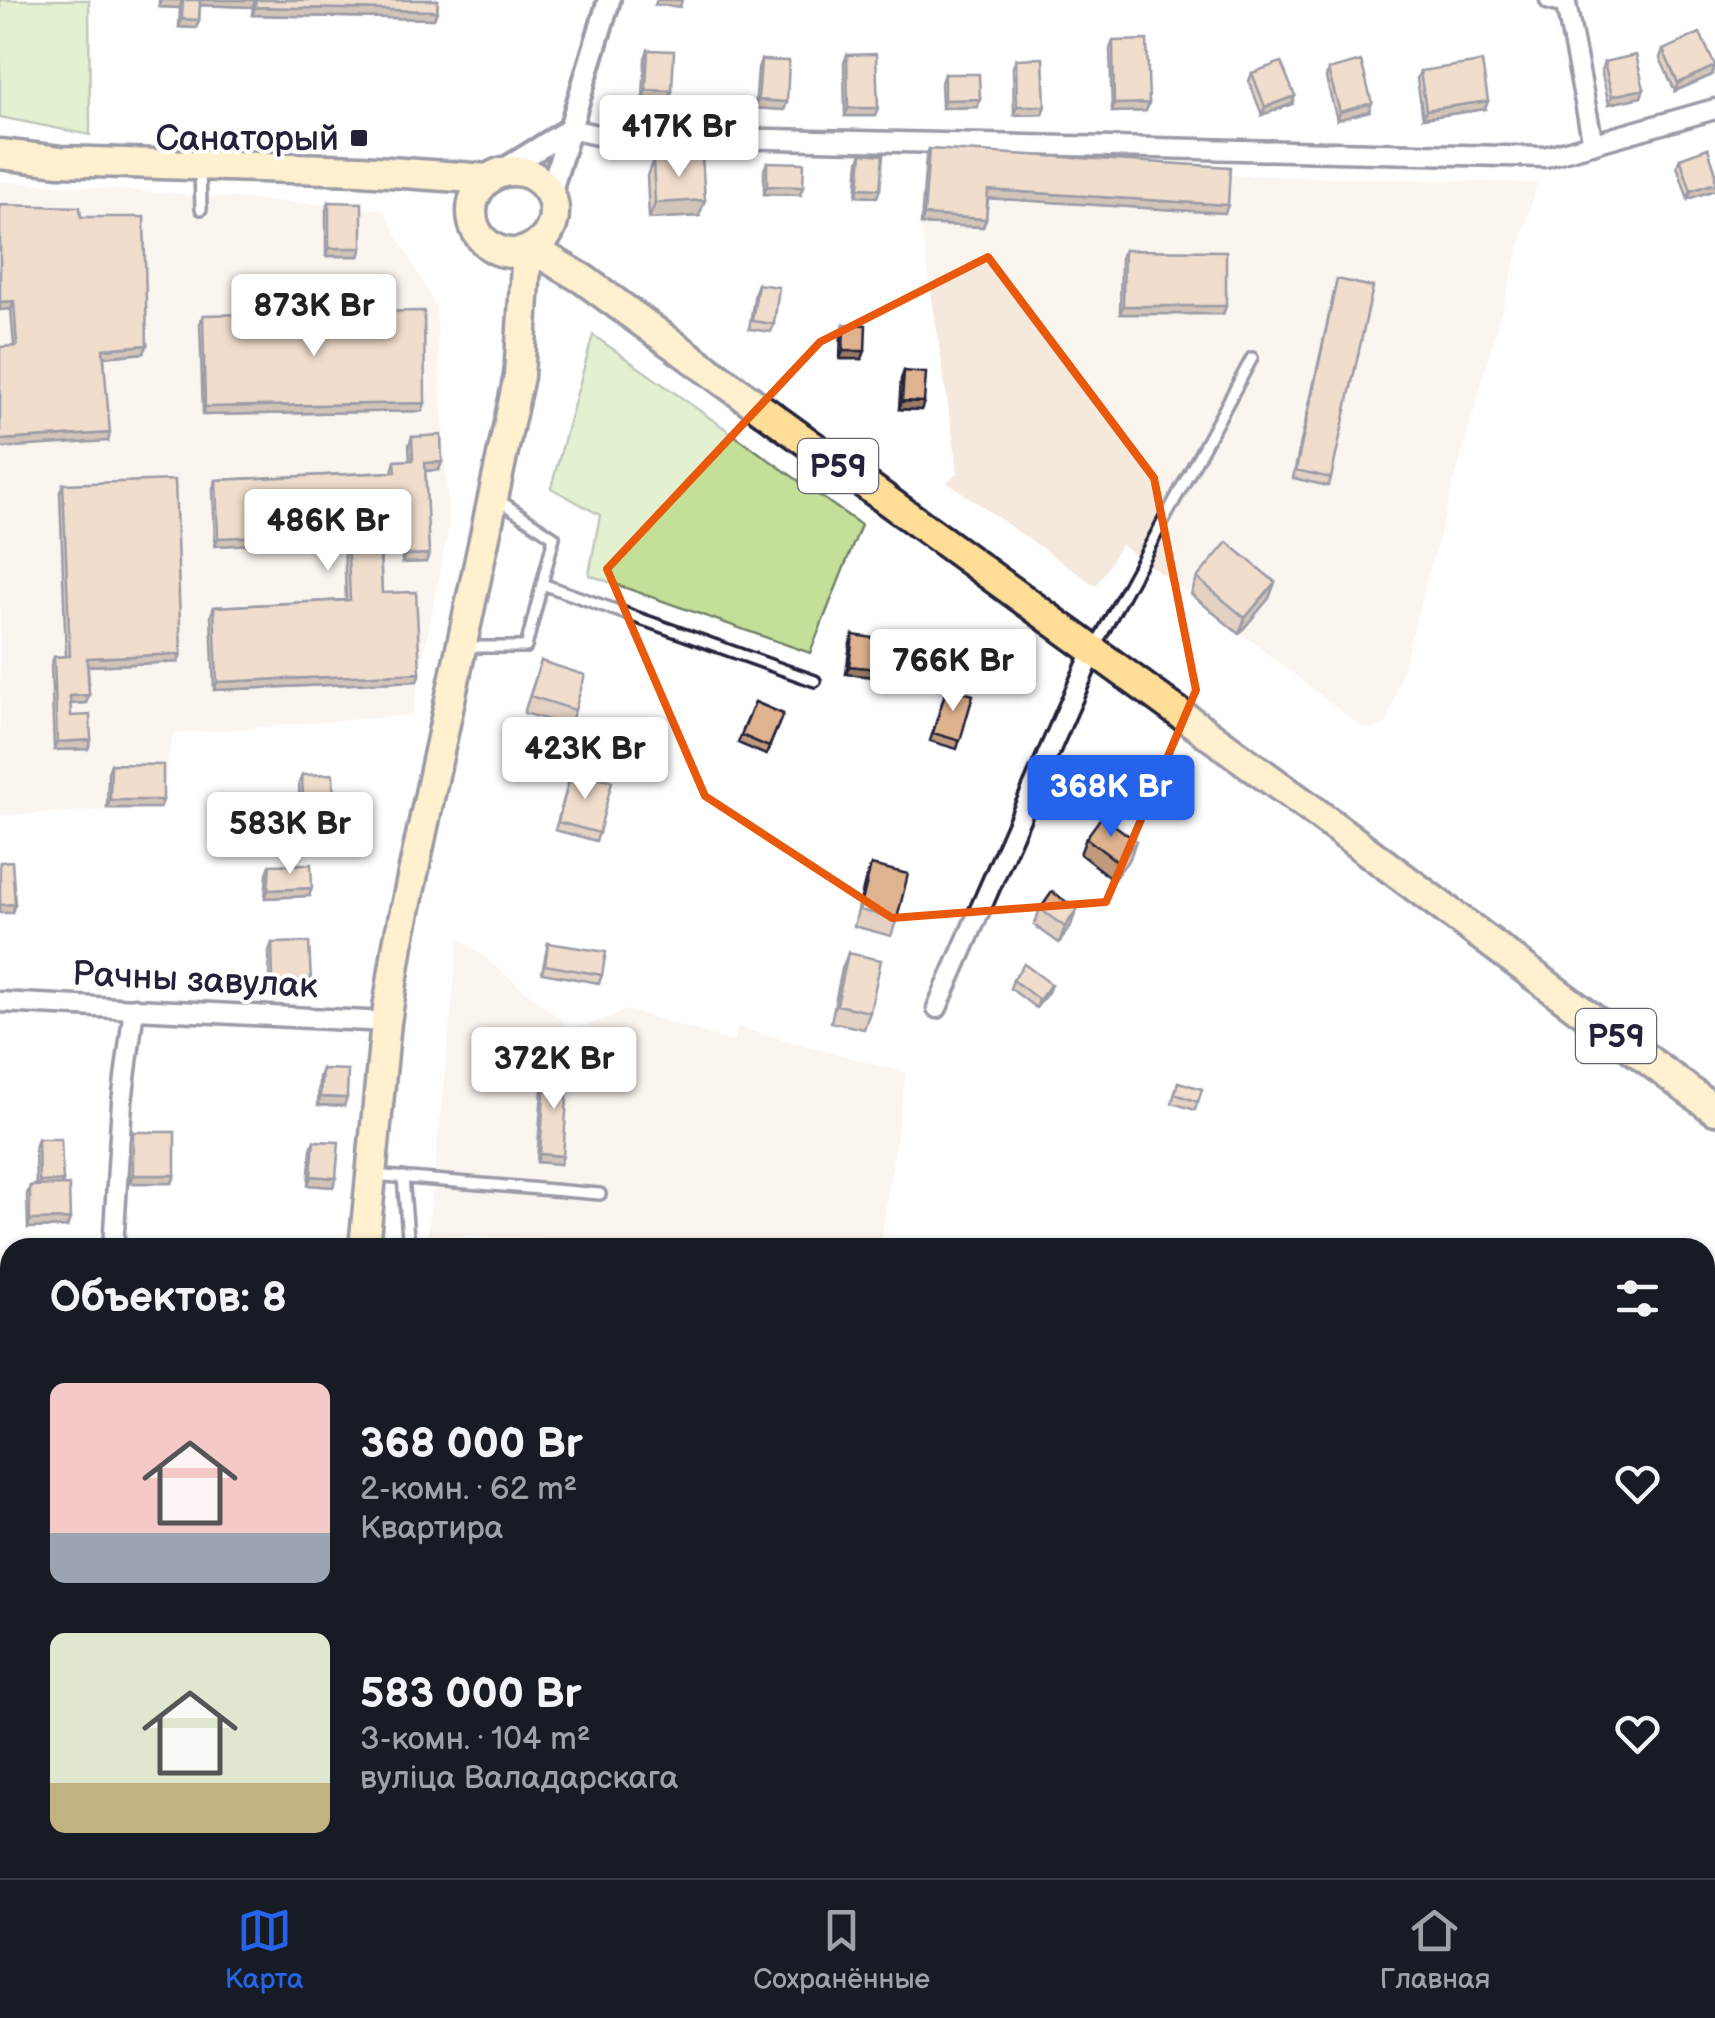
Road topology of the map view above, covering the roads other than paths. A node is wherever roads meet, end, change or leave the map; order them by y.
1 (609, 0) edge
2 (1550, 0) edge
3 (1715, 110) edge
4 (570, 129) junction
5 (1592, 144) junction
6 (0, 154) edge
7 (200, 166) junction
8 (402, 172) junction
9 (492, 176) junction
10 (550, 194) junction
11 (201, 210) dead end
12 (472, 220) junction
13 (551, 226) junction
14 (495, 249) junction
15 (529, 249) junction
16 (583, 279) junction
17 (520, 352) junction
18 (1252, 358) dead end
19 (492, 496) junction
20 (542, 584) junction
21 (460, 646) junction
22 (1093, 652) junction
23 (814, 681) dead end
24 (0, 1002) edge
25 (134, 1008) junction
26 (937, 1008) dead end
27 (386, 1022) junction
28 (1715, 1110) edge
29 (370, 1175) junction
30 (403, 1178) junction
31 (600, 1194) dead end
32 (113, 1238) edge
33 (365, 1238) edge
34 (408, 1238) edge

1 - 4 street
2 - 5 street
3 - 5 street
4 - 5 street
4 - 9 street
4 - 10 street
6 - 7 main road
7 - 8 main road
7 - 11 lane
8 - 9 main road
8 - 12 main road
9 - 10 main road
9 - 12 main road
10 - 13 main road
12 - 14 main road
13 - 15 main road
13 - 16 main road, Р59
14 - 15 main road
14 - 17 main road
15 - 16 main road, Р59
15 - 17 main road
16 - 22 main road, Р59
17 - 19 main road
18 - 22 lane
19 - 20 lane
19 - 21 main road
20 - 21 lane
20 - 23 lane
21 - 27 main road
22 - 26 street
22 - 28 main road, Р59
24 - 25 street, Рачны завулак
25 - 27 street, Рачны завулак
25 - 32 street
27 - 29 main road
29 - 30 lane
29 - 33 main road
30 - 31 lane
30 - 34 lane

